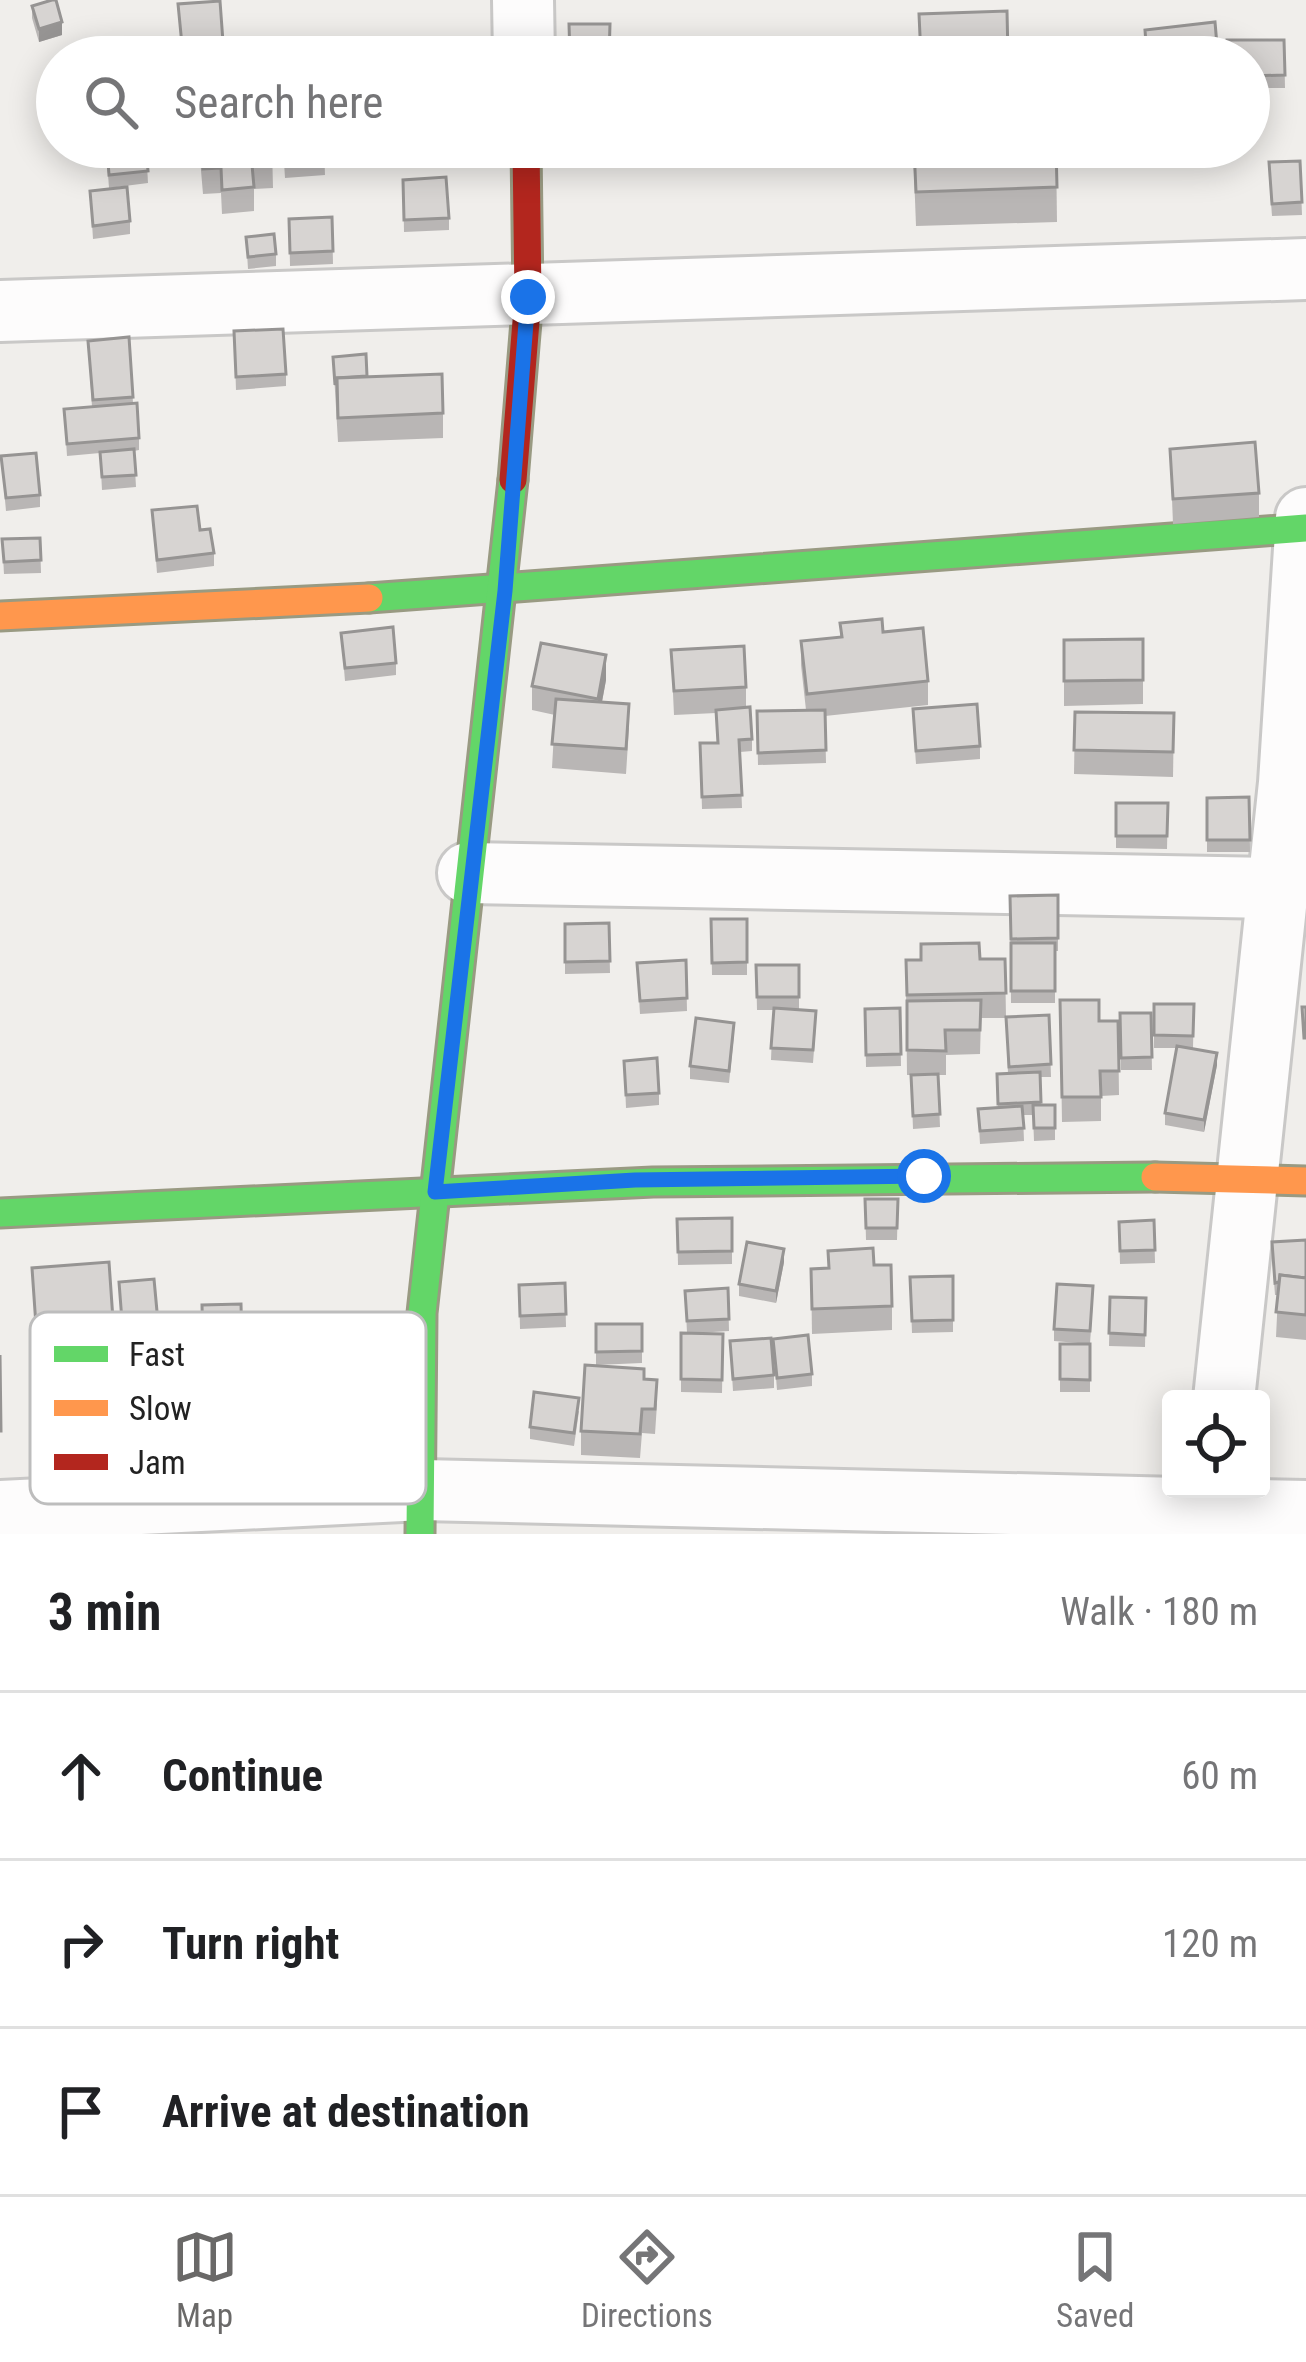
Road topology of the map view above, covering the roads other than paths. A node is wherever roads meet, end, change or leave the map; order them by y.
1 (524, 0) edge
2 (524, 36) edge
3 (526, 168) edge
4 (1306, 269) edge
5 (528, 297) junction
6 (0, 311) edge
7 (1306, 518) edge
8 (1306, 528) edge
9 (505, 591) junction
10 (0, 616) edge
11 (1289, 860) edge
12 (468, 873) junction
13 (1278, 1180) edge
14 (435, 1192) junction
15 (0, 1213) edge
16 (422, 1312) edge
17 (1226, 1390) edge
18 (1211, 1510) edge
19 (1306, 1510) edge
20 (0, 1511) edge
21 (421, 1512) edge

1 - 2 street
3 - 5 street
4 - 5 street
5 - 6 street
5 - 9 street
7 - 8 street
8 - 9 street
8 - 11 street
9 - 10 street
9 - 12 street
11 - 12 street
11 - 13 street
12 - 14 street
13 - 14 street
13 - 17 street
14 - 15 street
14 - 16 street
18 - 19 street
18 - 21 street
20 - 21 street

